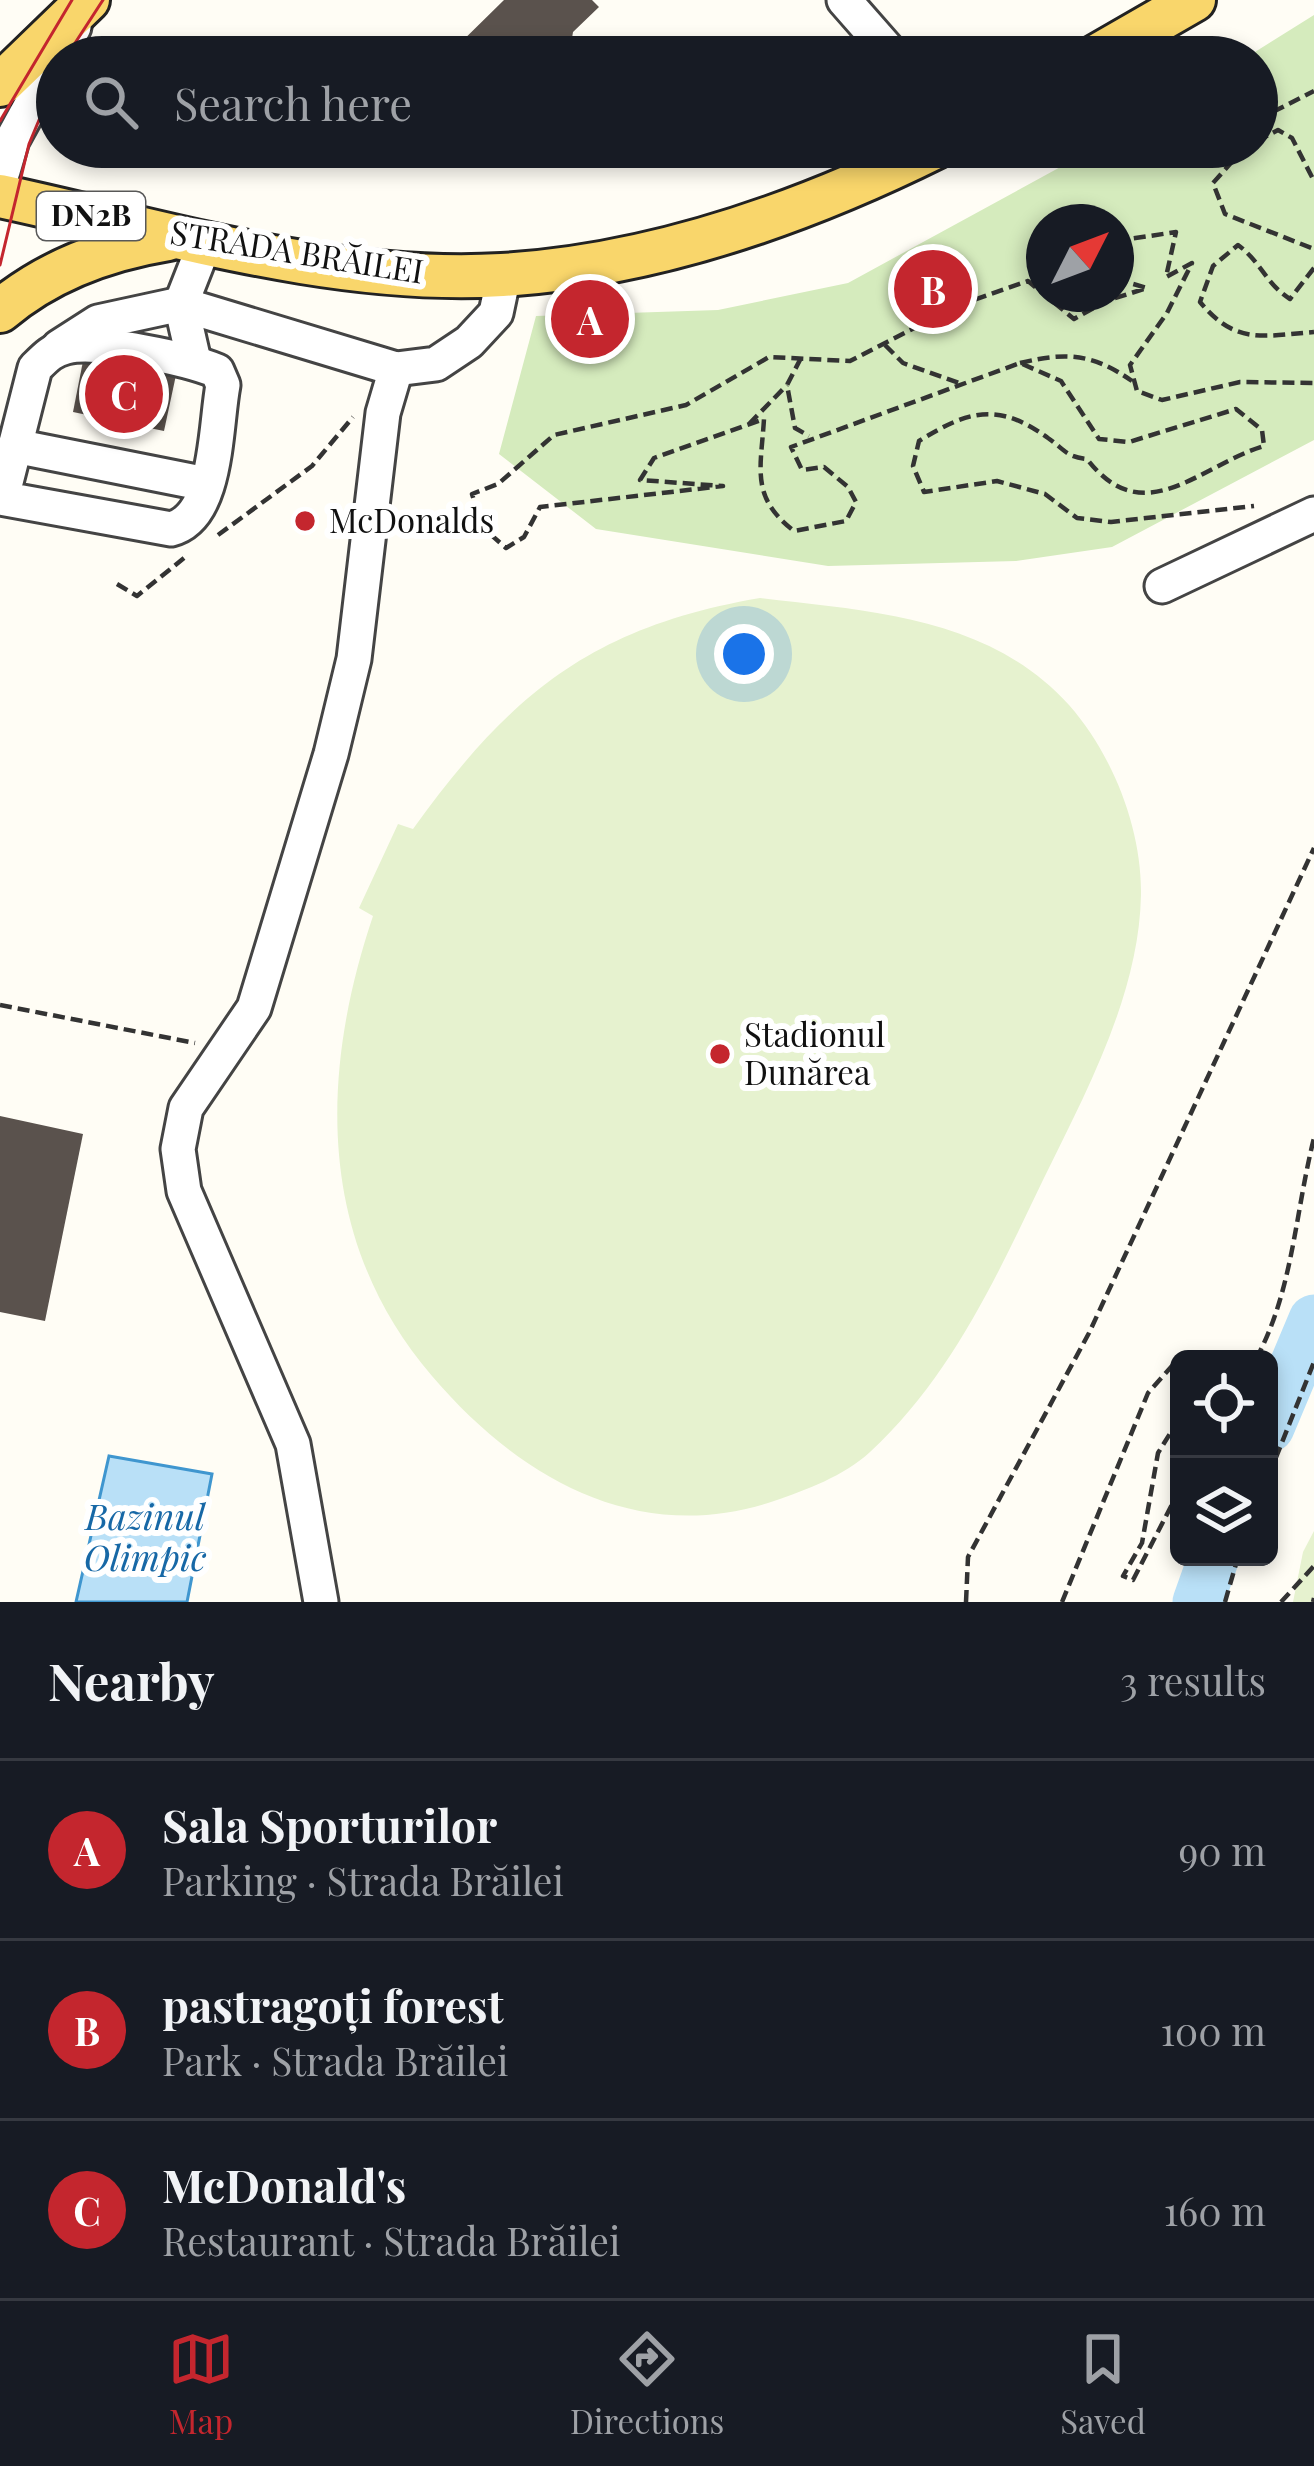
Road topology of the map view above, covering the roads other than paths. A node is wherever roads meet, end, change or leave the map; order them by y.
1 (89, 0) edge
2 (844, 0) edge
3 (1194, 0) edge
4 (51, 36) edge
5 (68, 36) edge
6 (876, 36) edge
7 (1131, 36) edge
8 (36, 51) edge
9 (0, 85) edge
10 (36, 93) edge
11 (894, 168) edge
12 (0, 181) edge
13 (0, 196) edge
14 (193, 240) junction
15 (504, 275) junction
16 (181, 304) junction
17 (0, 310) edge
18 (50, 352) junction
19 (194, 362) junction
20 (396, 369) junction
21 (15, 446) junction
22 (206, 484) junction
23 (1, 498) edge
24 (1314, 514) edge
25 (1162, 586) dead end
26 (321, 1602) edge

1 - 4 main road
1 - 5 street
2 - 6 street
3 - 7 main road
8 - 9 main road
10 - 12 street
11 - 15 main road, STRADA BRĂILEI / DN2B
13 - 14 main road, STRADA BRĂILEI / DN2B
14 - 15 main road, STRADA BRĂILEI / DN2B
14 - 16 street
14 - 17 main road
15 - 20 street
16 - 18 street
16 - 19 street
16 - 20 street
18 - 19 street
18 - 21 street
19 - 22 street
20 - 26 street
21 - 22 street
21 - 23 street
22 - 23 street
24 - 25 street

